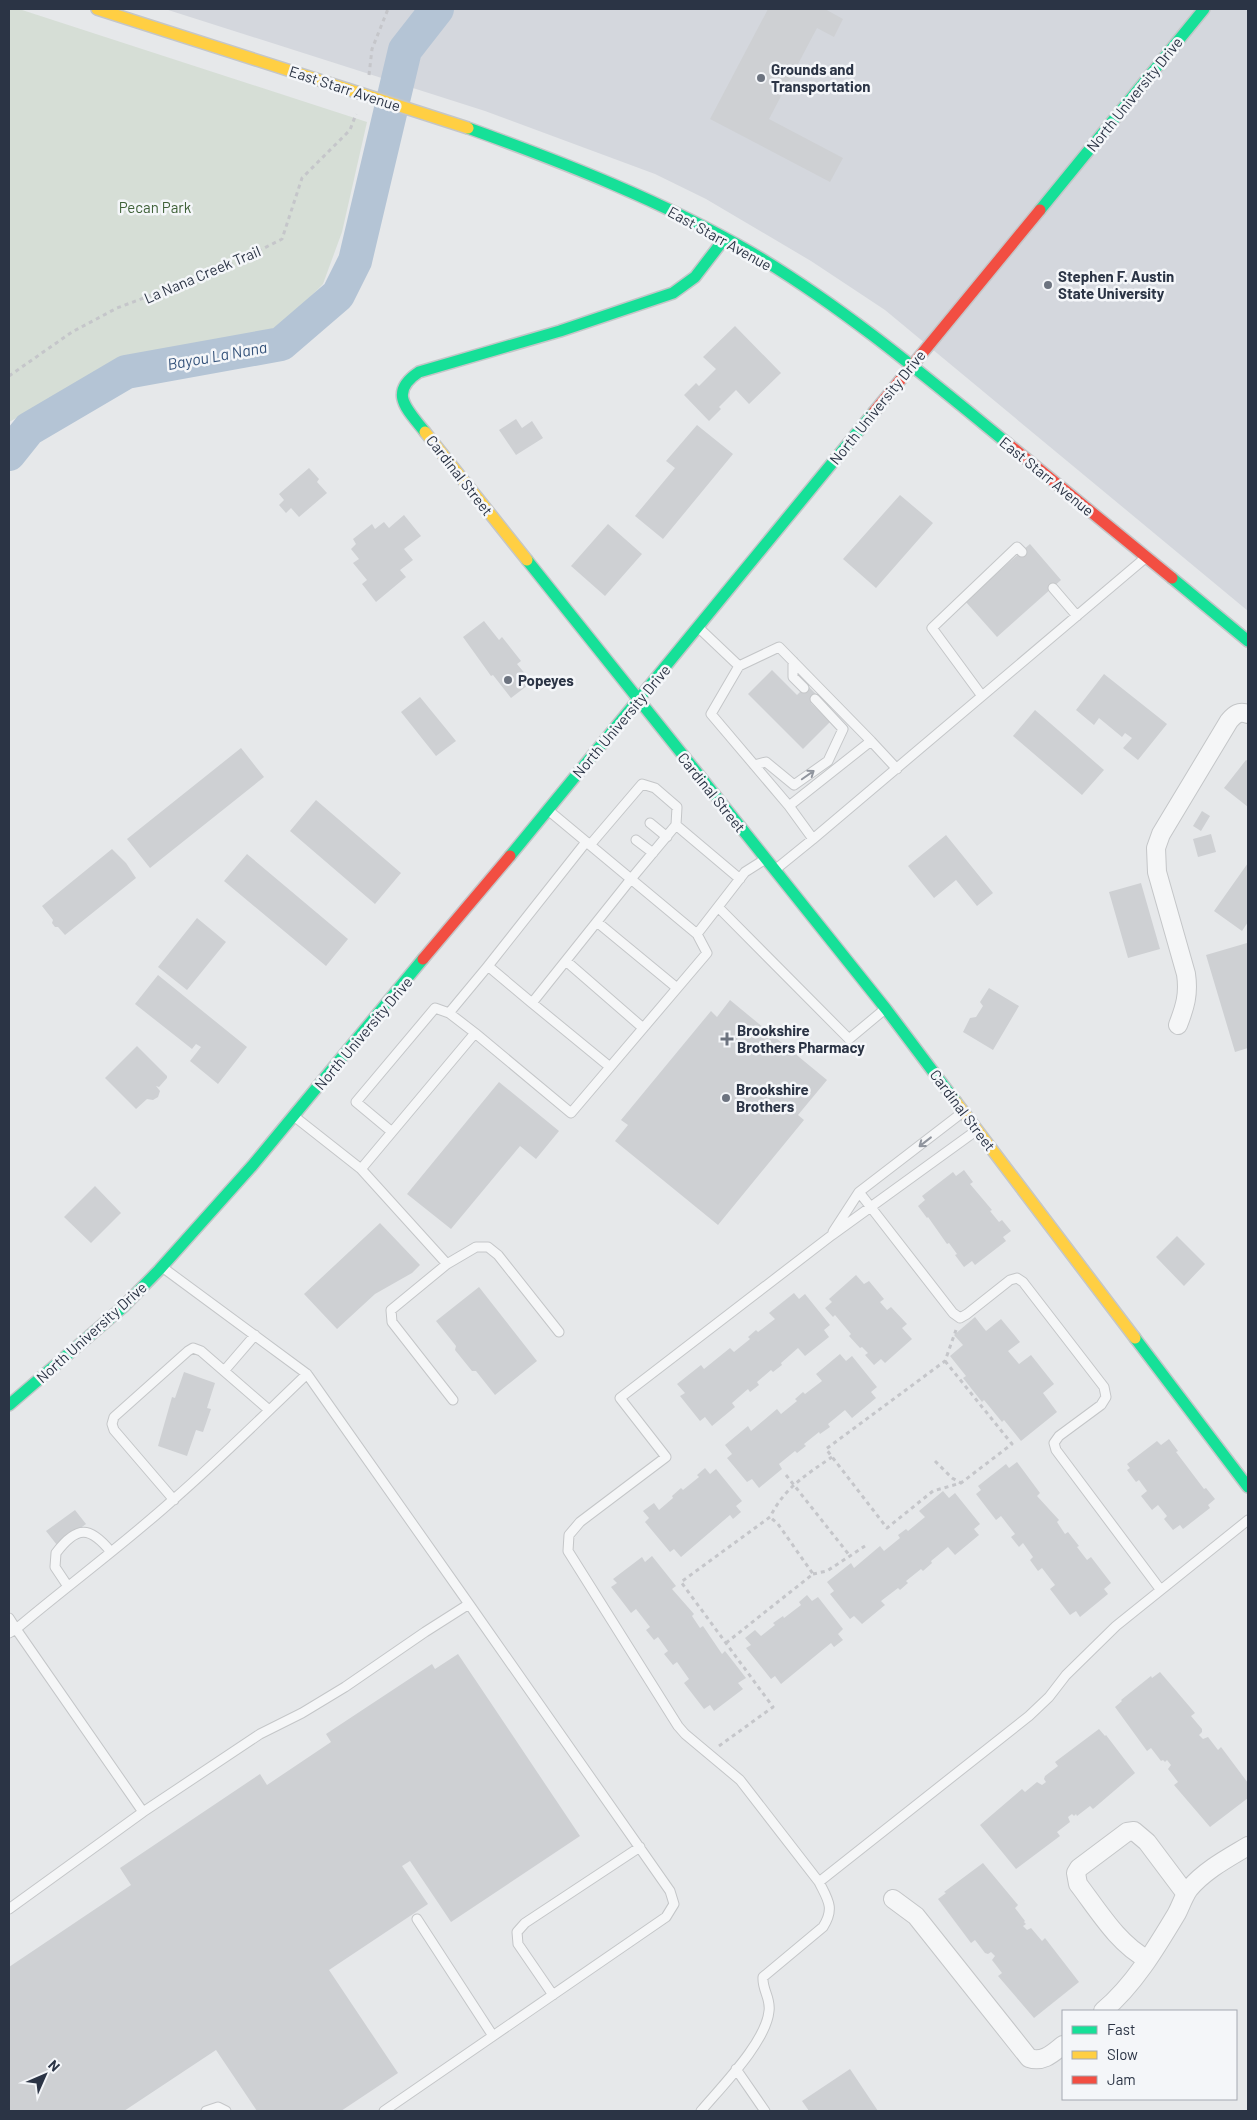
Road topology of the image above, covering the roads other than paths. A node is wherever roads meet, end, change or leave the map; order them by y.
1 (97, 9) edge
2 (1204, 9) edge
3 (725, 238) junction
4 (912, 365) junction
5 (1022, 552) dead end
6 (1146, 557) junction
7 (1053, 588) dead end
8 (1076, 616) junction
9 (698, 627) junction
10 (1248, 640) edge
11 (793, 661) junction
12 (739, 666) junction
13 (804, 688) dead end
14 (982, 696) junction
15 (815, 699) dead end
16 (638, 701) junction
17 (1248, 714) edge
18 (871, 741) junction
19 (754, 764) junction
20 (897, 768) junction
21 (789, 806) junction
22 (548, 810) junction
23 (650, 823) dead end
24 (676, 826) junction
25 (667, 837) junction
26 (813, 839) junction
27 (636, 840) dead end
28 (588, 844) junction
29 (652, 854) junction
30 (766, 858) junction
31 (775, 870) junction
32 (740, 879) junction
33 (631, 880) junction
34 (719, 908) junction
35 (597, 922) junction
36 (697, 934) junction
37 (566, 961) junction
38 (488, 966) junction
39 (677, 988) junction
40 (532, 1003) junction
41 (886, 1009) junction
42 (449, 1013) junction
43 (1178, 1025) dead end
44 (644, 1028) junction
45 (475, 1033) junction
46 (610, 1067) junction
47 (964, 1112) junction
48 (294, 1116) junction
49 (977, 1130) junction
50 (392, 1132) junction
51 (361, 1169) junction
52 (859, 1192) junction
53 (871, 1208) junction
54 (832, 1235) junction
55 (447, 1264) junction
56 (162, 1266) junction
57 (559, 1332) dead end
58 (255, 1336) junction
59 (224, 1371) junction
60 (306, 1374) junction
61 (453, 1400) dead end
62 (9, 1405) edge
63 (269, 1410) junction
64 (1248, 1487) edge
65 (174, 1500) junction
66 (1248, 1520) edge
67 (110, 1552) junction
68 (67, 1585) junction
69 (1160, 1588) junction
70 (469, 1604) junction
71 (9, 1618) edge
72 (12, 1631) edge
73 (144, 1812) junction
74 (1248, 1846) edge
75 (640, 1847) junction
76 (819, 1882) junction
77 (1186, 1894) junction
78 (893, 1899) dead end
79 (9, 1909) edge
80 (416, 1919) dead end
81 (1147, 1960) junction
82 (553, 1995) junction
83 (1104, 2010) edge
84 (493, 2036) junction
85 (1062, 2045) edge
86 (736, 2069) junction
87 (206, 2111) edge
88 (226, 2111) edge
89 (384, 2111) edge
90 (701, 2111) edge
91 (765, 2111) edge

1 - 3 main road, East Starr Avenue, bridge
2 - 4 main road, North University Drive
3 - 4 main road, East Starr Avenue
3 - 16 main road, Cardinal Street
4 - 6 main road, East Starr Avenue
4 - 9 main road, North University Drive
5 - 14 lane
6 - 8 lane
6 - 10 main road, East Starr Avenue
7 - 8 lane
8 - 14 lane
9 - 12 lane
9 - 16 main road, North University Drive
11 - 12 lane
11 - 13 lane
11 - 18 lane
12 - 19 lane
14 - 20 lane
19 -> 15 lane
16 - 22 main road, North University Drive
16 - 30 main road, Cardinal Street
17 - 43 street
18 - 20 lane
18 - 21 lane
19 - 21 lane
20 - 26 lane
21 - 26 lane
22 - 28 lane
22 - 48 main road, North University Drive
23 - 25 lane
24 - 25 lane
24 - 28 lane
24 - 32 lane
25 - 29 lane
26 - 31 lane
27 - 29 lane
28 - 33 lane
28 - 38 lane
29 - 33 lane
30 - 31 main road, Cardinal Street
30 - 32 lane
31 - 41 main road, Cardinal Street
32 - 34 lane
33 - 35 lane
33 - 36 lane
34 - 36 lane
34 - 41 lane
35 - 37 lane
35 - 39 lane
36 - 39 lane
37 - 40 lane
37 - 44 lane
38 - 40 lane
38 - 42 lane
39 - 44 lane
40 - 46 lane
41 - 47 main road, Cardinal Street
42 - 45 lane
42 - 50 lane
44 - 46 lane
45 - 46 lane
45 - 50 lane
47 - 49 main road, Cardinal Street
47 -> 52 lane
48 - 51 lane
48 - 56 main road, North University Drive
49 - 53 lane
49 - 64 main road, Cardinal Street
50 - 51 lane
51 - 55 lane
52 - 53 lane
52 - 54 lane
53 - 54 lane
53 - 69 lane
54 - 76 lane
55 - 57 lane
55 - 61 lane
56 - 58 lane
56 - 62 main road, North University Drive
58 - 59 lane
58 - 60 lane
59 - 63 lane
59 - 65 lane
60 - 63 lane
60 - 70 lane
63 - 65 lane
65 - 67 lane
66 - 69 lane
67 - 68 lane
67 - 68 lane
68 - 72 lane
69 - 76 lane
70 - 73 lane
70 - 75 lane
71 - 72 lane
72 - 73 lane
73 - 79 lane
74 - 77 street
75 - 82 lane
75 - 82 lane
76 - 86 lane
77 - 81 street
77 - 81 street
78 - 85 street
80 - 84 lane
81 - 83 street
82 - 84 lane
84 - 89 lane
86 - 90 lane
86 - 91 lane
87 - 88 lane

